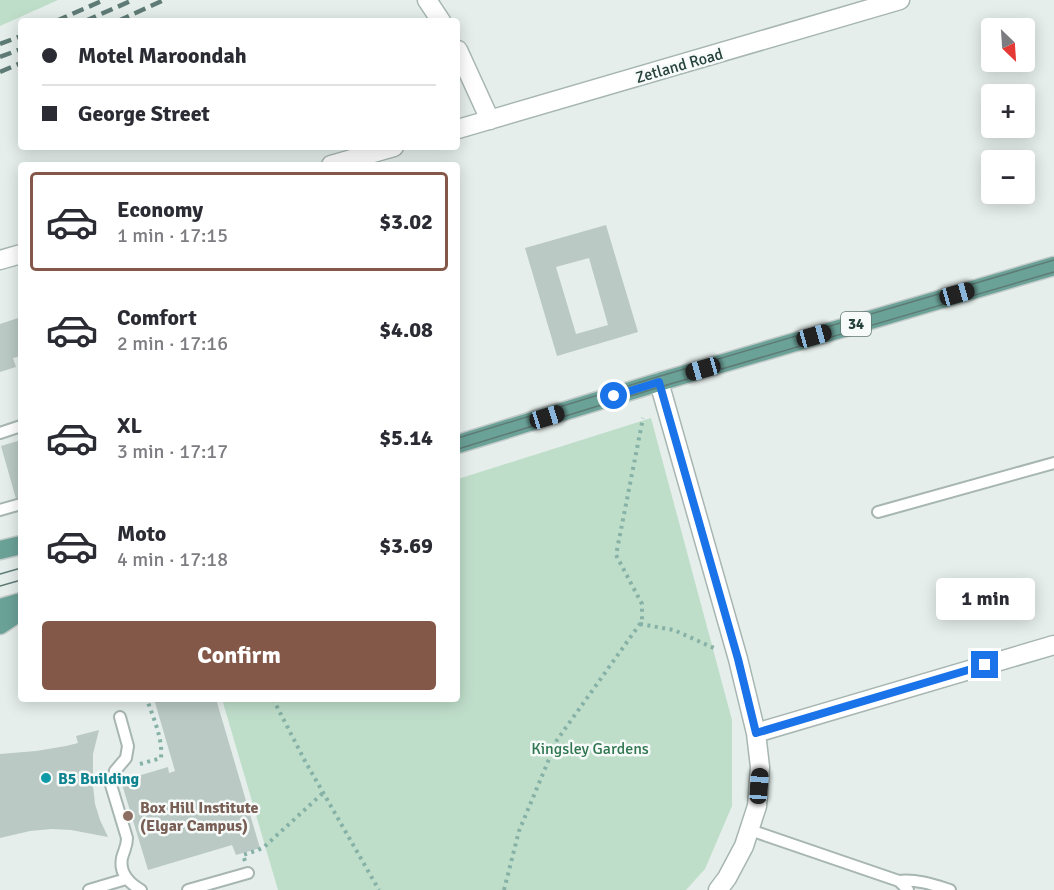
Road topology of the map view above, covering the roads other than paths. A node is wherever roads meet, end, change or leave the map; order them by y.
1 (427, 0) edge
2 (900, 0) edge
3 (439, 18) edge
4 (460, 54) edge
5 (490, 120) junction
6 (460, 128) edge
7 (384, 150) edge
8 (342, 162) edge
9 (18, 255) edge
10 (0, 260) edge
11 (1054, 266) edge
12 (659, 382) junction
13 (18, 427) edge
14 (0, 434) edge
15 (460, 443) edge
16 (1054, 463) edge
17 (18, 505) edge
18 (0, 510) edge
19 (878, 512) dead end
20 (18, 546) edge
21 (0, 550) edge
22 (18, 603) edge
23 (0, 608) edge
24 (18, 613) edge
25 (0, 625) edge
26 (1054, 645) edge
27 (120, 717) dead end
28 (756, 733) junction
29 (750, 830) junction
30 (248, 873) dead end
31 (126, 879) junction
32 (899, 881) junction
33 (89, 890) edge
34 (141, 890) edge
35 (188, 890) edge
36 (718, 890) edge
37 (908, 890) edge
38 (950, 890) edge

1 - 3 street
2 - 5 street, Zetland Road
4 - 5 street
5 - 6 street, Zetland Road
7 - 8 street
9 - 10 street
11 - 12 main road, 34
12 - 15 main road, 34
12 - 28 street
13 - 14 lane
16 - 19 lane
17 - 18 lane
20 - 21 main road
22 - 23 main road
24 - 25 main road
26 - 28 street
27 - 31 lane
28 - 29 street
29 - 32 lane
29 - 36 street
30 - 35 lane
31 - 33 lane
31 - 34 lane
32 - 37 lane
32 - 38 lane

